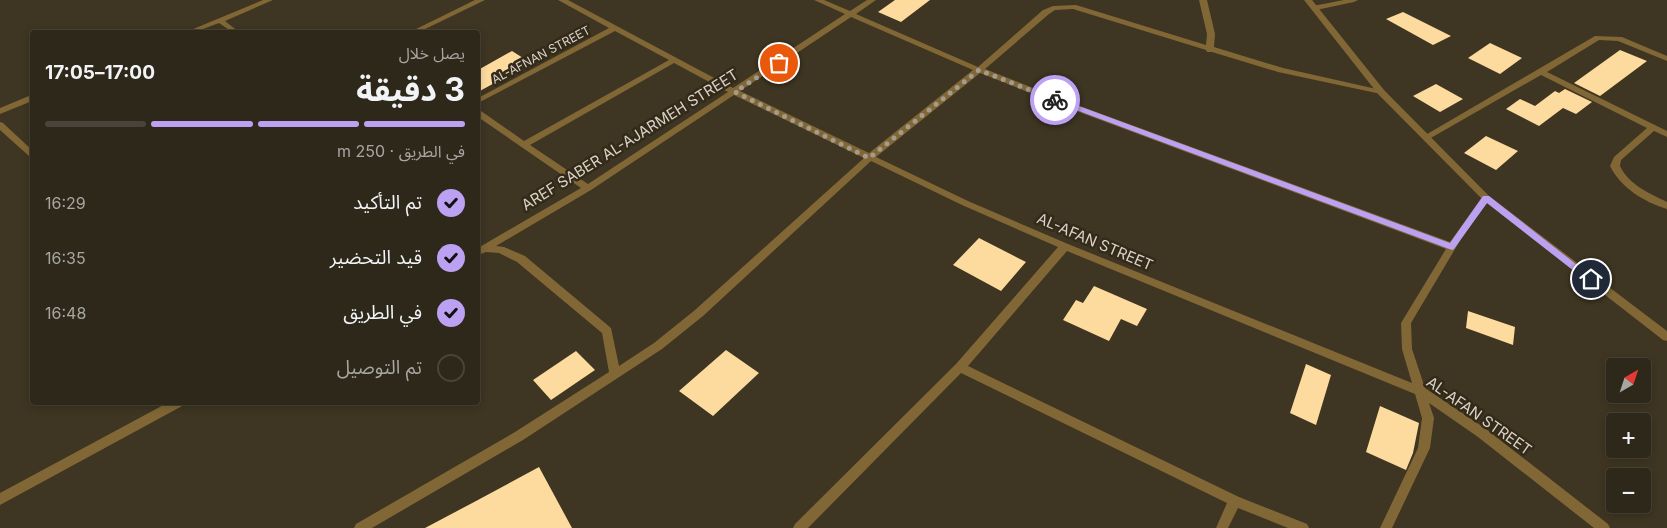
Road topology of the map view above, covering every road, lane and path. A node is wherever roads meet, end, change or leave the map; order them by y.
1 (269, 0) edge
2 (481, 0) edge
3 (562, 0) edge
4 (818, 0) edge
5 (872, 0) edge
6 (1202, 0) edge
7 (1308, 0) edge
8 (1354, 0) edge
9 (1316, 8) junction
10 (851, 14) junction
11 (219, 20) junction
12 (615, 28) junction
13 (195, 30) edge
14 (233, 30) edge
15 (418, 30) edge
16 (1210, 50) junction
17 (1667, 59) edge
18 (674, 60) junction
19 (979, 70) junction
20 (1542, 72) junction
21 (735, 92) junction
22 (1381, 92) junction
23 (30, 99) edge
24 (480, 100) edge
25 (0, 111) edge
26 (480, 114) edge
27 (0, 125) edge
28 (1653, 127) junction
29 (1667, 134) edge
30 (1426, 136) junction
31 (525, 144) junction
32 (30, 152) edge
33 (869, 158) junction
34 (588, 188) junction
35 (1486, 198) junction
36 (1667, 206) edge
37 (1065, 246) junction
38 (1452, 247) junction
39 (481, 248) edge
40 (1667, 337) edge
41 (960, 367) junction
42 (615, 374) junction
43 (1420, 391) junction
44 (174, 405) edge
45 (0, 498) edge
46 (1235, 501) junction
47 (360, 528) edge
48 (799, 528) edge
49 (1222, 528) edge
50 (1303, 528) edge
51 (1386, 528) edge
52 (1604, 528) edge

1 - 11 street
2 - 15 street
3 - 12 street, AL-AFAN STREET
4 - 10 street
5 - 10 street, AREF SABER AL-AJARMEH STREET
6 - 16 street
7 - 9 street
8 - 9 street
9 - 22 street
10 - 19 street
10 - 21 street, AREF SABER AL-AJARMEH STREET
11 - 13 street
11 - 14 street
12 - 18 street, AL-AFAN STREET
12 - 24 street, AL-AFNAN STREET
16 - 19 street
16 - 22 street
17 - 20 street
18 - 21 street, AL-AFAN STREET
18 - 31 street
19 - 33 street
19 - 38 street
20 - 28 street
20 - 30 street
21 - 33 street, AL-AFAN STREET
21 - 34 street, AREF SABER AL-AJARMEH STREET
22 - 30 street
23 - 25 street
26 - 31 street
27 - 32 street
28 - 29 street
28 - 36 street
30 - 35 street
31 - 34 street
33 - 37 street, AL-AFAN STREET
33 - 42 street
34 - 39 street, AREF SABER AL-AJARMEH STREET
35 - 38 street
35 - 40 street
37 - 41 street
37 - 43 street, AL-AFAN STREET
38 - 43 street
39 - 42 street
41 - 46 street
41 - 48 street
42 - 47 street
43 - 51 street
43 - 52 street, AL-AFAN STREET
44 - 45 street
46 - 49 street
46 - 50 street

